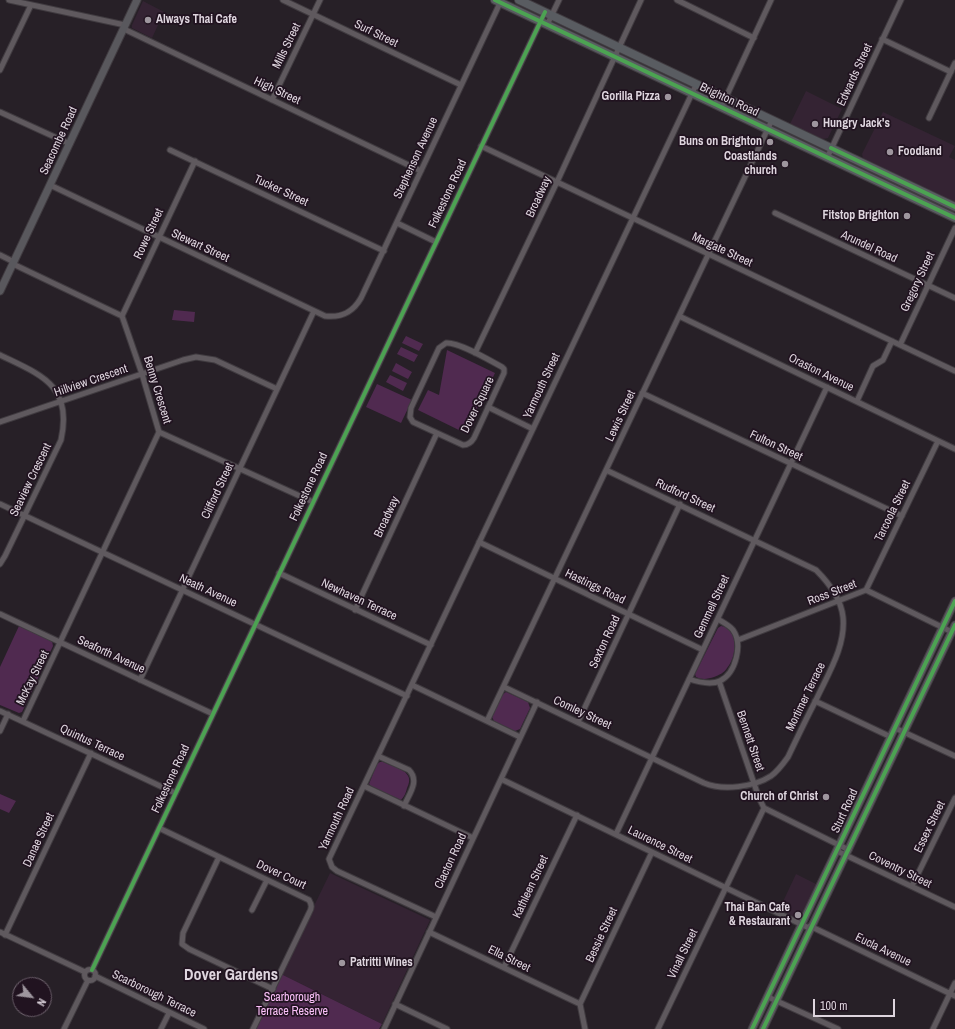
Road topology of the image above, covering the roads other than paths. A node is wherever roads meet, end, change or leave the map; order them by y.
1 (9, 0) edge
2 (137, 0) edge
3 (282, 0) edge
4 (320, 0) edge
5 (518, 0) edge
6 (559, 0) edge
7 (641, 0) edge
8 (677, 0) edge
9 (771, 0) edge
10 (901, 0) edge
11 (497, 1) edge
12 (31, 5) junction
13 (313, 14) junction
14 (548, 14) junction
15 (544, 23) junction
16 (124, 27) junction
17 (754, 38) junction
18 (882, 39) junction
19 (619, 48) junction
20 (614, 57) junction
21 (955, 63) edge
22 (0, 70) edge
23 (951, 72) junction
24 (696, 84) junction
25 (461, 86) junction
26 (691, 94) junction
27 (725, 98) junction
28 (272, 100) junction
29 (721, 108) junction
30 (0, 112) edge
31 (929, 118) dead end
32 (772, 120) junction
33 (767, 130) junction
34 (70, 144) junction
35 (481, 146) junction
36 (831, 148) junction
37 (170, 150) dead end
38 (827, 158) junction
39 (195, 161) junction
40 (421, 171) junction
41 (557, 182) junction
42 (50, 185) junction
43 (955, 207) edge
44 (774, 213) dead end
45 (633, 218) junction
46 (955, 218) edge
47 (397, 223) junction
48 (955, 228) edge
49 (159, 237) junction
50 (436, 242) junction
51 (384, 251) junction
52 (708, 254) junction
53 (0, 255) edge
54 (13, 263) junction
55 (928, 286) junction
56 (0, 291) edge
57 (955, 298) edge
58 (314, 311) junction
59 (343, 315) joint
60 (122, 316) junction
61 (679, 316) junction
62 (892, 341) junction
63 (900, 345) junction
64 (475, 353) junction
65 (0, 355) edge
66 (955, 371) edge
67 (142, 374) junction
68 (827, 387) junction
69 (277, 389) junction
70 (642, 393) junction
71 (62, 402) junction
72 (857, 402) junction
73 (488, 407) junction
74 (0, 422) edge
75 (533, 429) junction
76 (160, 432) junction
77 (437, 433) junction
78 (938, 440) junction
79 (955, 449) edge
80 (791, 464) junction
81 (240, 468) junction
82 (606, 470) junction
83 (313, 502) junction
84 (0, 504) edge
85 (680, 504) junction
86 (25, 516) junction
87 (902, 516) junction
88 (755, 540) junction
89 (479, 542) junction
90 (103, 553) junction
91 (0, 564) edge
92 (279, 574) junction
93 (555, 579) junction
94 (182, 590) junction
95 (866, 590) junction
96 (839, 601) junction
97 (955, 601) edge
98 (355, 610) junction
99 (952, 613) edge
100 (0, 614) edge
101 (628, 614) junction
102 (718, 619) junction
103 (255, 625) junction
104 (943, 627) junction
105 (953, 628) edge
106 (738, 640) junction
107 (61, 642) junction
108 (431, 645) junction
109 (703, 650) junction
110 (689, 679) junction
111 (140, 680) junction
112 (719, 681) junction
113 (412, 685) junction
114 (504, 687) junction
115 (407, 696) junction
116 (815, 701) junction
117 (536, 702) junction
118 (0, 711) edge
119 (8, 714) junction
120 (213, 714) junction
121 (23, 721) junction
122 (488, 721) junction
123 (578, 722) junction
124 (895, 728) junction
125 (0, 731) edge
126 (904, 732) junction
127 (520, 737) junction
128 (891, 737) junction
129 (91, 754) junction
130 (378, 756) junction
131 (955, 756) edge
132 (652, 757) junction
133 (501, 779) junction
134 (754, 783) junction
135 (364, 786) junction
136 (175, 793) junction
137 (955, 798) edge
138 (404, 806) junction
139 (764, 808) junction
140 (576, 815) junction
141 (159, 828) junction
142 (616, 834) junction
143 (473, 838) junction
144 (838, 848) junction
145 (652, 852) junction
146 (848, 852) junction
147 (219, 857) junction
148 (267, 880) junction
149 (912, 886) junction
150 (726, 888) junction
151 (955, 907) edge
152 (252, 910) dead end
153 (436, 917) junction
154 (802, 923) junction
155 (812, 928) junction
156 (429, 932) junction
157 (3, 933) edge
158 (504, 967) junction
159 (92, 970) junction
160 (85, 972) junction
161 (95, 976) junction
162 (88, 980) junction
163 (955, 983) edge
164 (273, 989) junction
165 (952, 995) edge
166 (768, 997) junction
167 (777, 1001) junction
168 (395, 1004) junction
169 (580, 1004) junction
170 (169, 1012) junction
171 (64, 1029) edge
172 (162, 1029) edge
173 (204, 1029) edge
174 (253, 1029) edge
175 (384, 1029) edge
176 (447, 1029) edge
177 (585, 1029) edge
178 (658, 1029) edge
179 (752, 1029) edge
180 (763, 1029) edge
181 (838, 1029) edge
182 (933, 1029) edge

1 - 12 street, High Street
2 - 16 main road, Seacombe Road
3 - 13 street, Surf Street
4 - 13 street, Mills Street
5 - 14 main road, Brighton Road
6 - 14 street, Folkestone Road
7 - 19 street, Broadway
8 - 17 street
9 - 17 street
10 - 18 street, Edwards Street
11 - 15 main road, Brighton Road
11 - 25 street, Stephenson Avenue
12 - 16 street, High Street
12 - 22 street
13 - 25 street, Surf Street
13 - 28 street, Mills Street
14 - 15 street, Folkestone Road
14 - 19 main road, Brighton Road
15 - 20 main road, Brighton Road
15 - 35 street, Folkestone Road
16 - 28 street, High Street
16 - 34 main road, Seacombe Road
17 - 27 street
18 - 23 street
18 - 36 street, Edwards Street
19 - 20 street, Broadway
19 - 24 main road, Brighton Road
20 - 26 main road, Brighton Road
20 - 41 street, Broadway
21 - 23 street
23 - 31 street
24 - 26 street, Yarmouth Street
24 - 27 main road, Brighton Road
25 - 40 street, Stephenson Avenue
26 - 29 main road, Brighton Road
26 - 45 street, Yarmouth Street
27 - 29 street
27 - 32 main road, Brighton Road
28 - 40 street, High Street
29 - 33 main road, Brighton Road
30 - 34 street
32 - 33 street, Lewis Street
32 - 36 main road, Brighton Road
33 - 38 main road, Brighton Road
33 - 52 street, Lewis Street
34 - 42 main road, Seacombe Road
35 - 41 street, Margate Street
35 - 50 street, Folkestone Road
36 - 38 street, Edwards Street
36 - 43 main road, Brighton Road
37 - 39 street, Tucker Street
38 - 46 main road, Brighton Road
39 - 49 street, Rowe Street
39 - 51 street, Tucker Street
40 - 47 street, Stephenson Avenue
41 - 45 street, Margate Street
41 - 64 street, Broadway
42 - 49 street, Stewart Street
42 - 54 main road, Seacombe Road
44 - 55 street, Arundel Road
45 - 52 street, Margate Street
45 - 75 street, Yarmouth Street
47 - 50 street
47 - 51 street, Stephenson Avenue
48 - 55 street, Gregory Street
49 - 58 street, Stewart Street
49 - 60 street, Rowe Street
50 - 83 street, Folkestone Road
51 - 59 street, Stephenson Avenue
52 - 61 street, Lewis Street
52 - 62 street, Margate Street
53 - 54 street
54 - 56 main road, Seacombe Road
54 - 60 street
55 - 57 street, Arundel Road
55 - 63 street, Gregory Street
58 - 59 street, Stewart Street
58 - 69 street, Clifford Street
60 - 67 street, Benny Crescent
61 - 68 street, Oraston Avenue
61 - 70 street, Lewis Street
62 - 63 street, Margate Street
62 - 72 street
63 - 66 street, Margate Street
64 - 73 street, Dover Square
64 - 77 street, Dover Square
65 - 71 street
67 - 69 street, Hillview Crescent
67 - 71 street, Hillview Crescent
67 - 76 street, Benny Crescent
68 - 72 street, Oraston Avenue
68 - 80 street, Gemmell Street
69 - 81 street, Clifford Street
70 - 80 street, Fulton Street
70 - 82 street, Lewis Street
71 - 74 street, Hillview Crescent
71 - 86 street, Seaview Crescent
72 - 78 street, Oraston Avenue
73 - 75 street
73 - 77 street, Dover Square
75 - 89 street, Yarmouth Street
76 - 81 street
76 - 90 street, Benny Crescent
77 - 98 street, Broadway
78 - 79 street, Oraston Avenue
78 - 87 street, Tarcoola Street
80 - 87 street, Fulton Street
80 - 88 street, Gemmell Street
81 - 83 street
81 - 94 street, Clifford Street
82 - 85 street, Rudford Street
82 - 93 street, Lewis Street
83 - 92 street, Folkestone Road
84 - 86 street, Neath Avenue
85 - 88 street, Rudford Street
85 - 101 street, Sexton Road
86 - 90 street, Neath Avenue
86 - 91 street, Seaview Crescent
87 - 95 street, Tarcoola Street
88 - 96 street, Mortimer Terrace
88 - 102 street, Gemmell Street
89 - 93 street, Hastings Road
89 - 108 street, Yarmouth Street
90 - 94 street, Neath Avenue
90 - 107 street, Benny Crescent
92 - 98 street, Newhaven Terrace
92 - 103 street, Folkestone Road
93 - 101 street, Hastings Road
93 - 114 street, Lewis Street
94 - 103 street, Neath Avenue
94 - 111 street, Clifford Street
95 - 96 street, Ross Street
95 - 104 street, Ross Street
96 - 106 street, Ross Street
96 - 116 street, Mortimer Terrace
97 - 99 main road, Sturt Road
98 - 108 street, Newhaven Terrace
99 - 104 main road, Sturt Road
100 - 107 street, Seaforth Avenue
101 - 109 street, Hastings Road
101 - 123 street, Sexton Road
102 - 106 street
102 - 109 street, Gemmell Street
103 - 115 street, Neath Avenue
103 - 120 street, Folkestone Road
104 - 105 street, Ross Street
104 - 124 main road, Sturt Road
105 - 126 main road, Sturt Road
106 - 112 street
107 - 111 street, Seaforth Avenue
107 - 121 street, McKay Street
108 - 113 street, Yarmouth Street
109 - 110 street, Gemmell Street
110 - 112 street
110 - 132 street, Gemmell Street
111 - 120 street, Seaforth Avenue
112 - 134 street, Bennett Street
113 - 115 street, Yarmouth Street
113 - 122 street
114 - 117 street, Comley Street
114 - 122 street, Lewis Street
115 - 130 street, Yarmouth Road
116 - 128 street
116 - 134 street, Mortimer Terrace
117 - 123 street, Comley Street
117 - 127 street, Clacton Road
118 - 119 street, Quintus Terrace
119 - 121 street, Quintus Terrace
119 - 125 street
120 - 136 street, Folkestone Road
121 - 129 street, Quintus Terrace
122 - 127 street
123 - 132 street, Comley Street
124 - 126 street
124 - 128 main road, Sturt Road
126 - 131 street
126 - 146 main road, Sturt Road
127 - 133 street, Clacton Road
128 - 144 main road, Sturt Road
129 - 136 street, Quintus Terrace
129 - 157 street, Danae Street
130 - 135 street, Yarmouth Road
130 - 138 street
132 - 134 street, Mortimer Terrace
132 - 142 street, Gemmell Street
133 - 140 street, Laurence Street
133 - 143 street, Clacton Road
134 - 139 street, Bennett Street
135 - 138 street
135 - 153 street, Yarmouth Road
136 - 141 street, Folkestone Road
137 - 149 street, Essex Street
138 - 143 street
139 - 144 street
139 - 150 street, Vinall Street
140 - 142 street, Laurence Street
140 - 158 street, Kathleen Street
141 - 147 street, Dover Court
141 - 159 street, Folkestone Road
142 - 145 street, Laurence Street
143 - 153 street, Clacton Road
144 - 146 street, Coventry Street
144 - 154 main road, Sturt Road
145 - 150 street, Laurence Street
145 - 169 street, Bessie Street
146 - 149 street, Coventry Street
146 - 155 main road, Sturt Road
147 - 148 street, Dover Court
147 - 164 street
148 - 152 street
148 - 164 street, Dover Court
149 - 151 street, Coventry Street
150 - 154 street, Laurence Street
150 - 178 street, Vinall Street
153 - 156 street, Clacton Road
154 - 155 street, Laurence Street
154 - 166 main road, Sturt Road
155 - 165 street, Eucla Avenue
155 - 167 main road, Sturt Road
156 - 158 street, Ella Street
156 - 168 street, Clacton Road
157 - 160 street
158 - 169 street, Ella Street
159 - 160 street
159 - 161 street
160 - 162 street
161 - 162 street
161 - 170 street, Scarborough Terrace
162 - 171 street
163 - 165 street
164 - 174 street, Dover Court
165 - 182 street
166 - 167 street
166 - 179 main road, Sturt Road
167 - 180 main road, Sturt Road
167 - 181 street
168 - 175 street, Clacton Road
168 - 176 street
169 - 177 street
170 - 172 street
170 - 173 street, Scarborough Terrace

